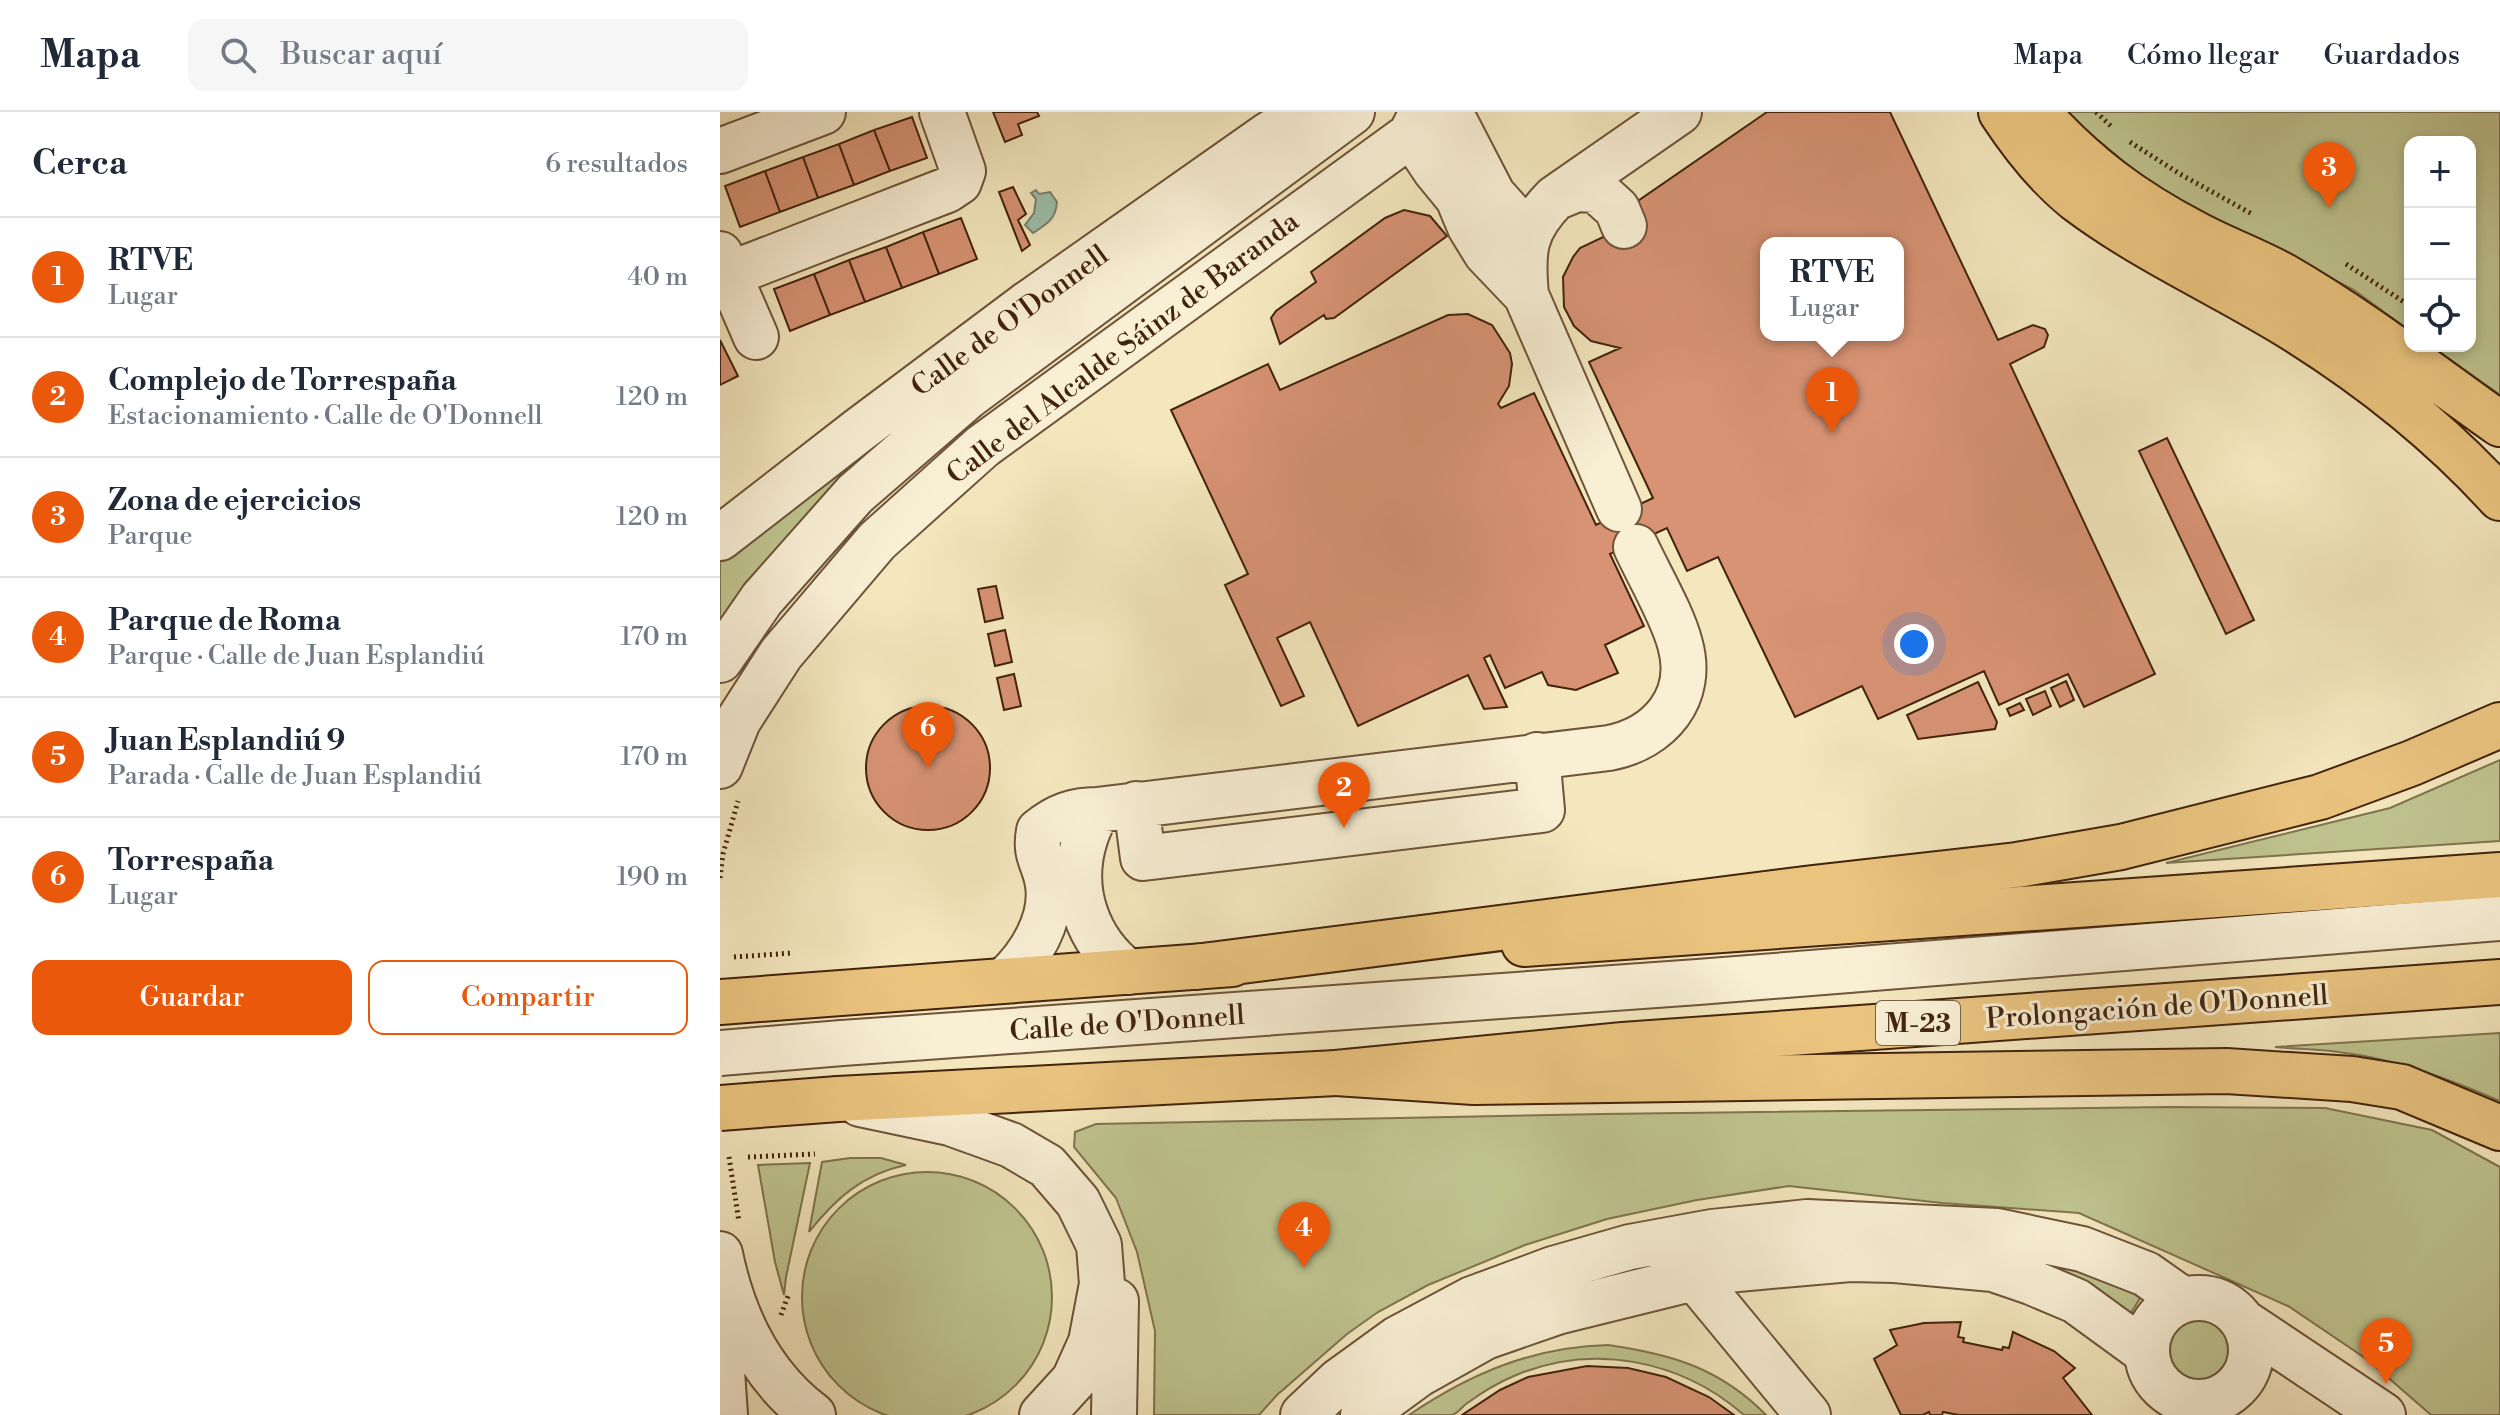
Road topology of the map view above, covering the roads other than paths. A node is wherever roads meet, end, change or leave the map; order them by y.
1 (823, 112) edge
2 (942, 112) edge
3 (1305, 112) edge
4 (1352, 112) edge
5 (1450, 112) edge
6 (1679, 112) edge
7 (2001, 112) edge
8 (2037, 112) edge
9 (1425, 119) edge
10 (720, 151) edge
11 (1555, 198) junction
12 (1624, 226) dead end
13 (1527, 239) junction
14 (725, 264) edge
15 (1526, 295) junction
16 (756, 337) dead end
17 (2500, 424) edge
18 (2500, 498) edge
19 (720, 538) edge
20 (720, 660) edge
21 (2500, 725) edge
22 (730, 780) edge
23 (1116, 807) junction
24 (2500, 875) edge
25 (2500, 918) edge
26 (1195, 967) junction
27 (1128, 972) junction
28 (727, 974) edge
29 (1006, 979) junction
30 (2500, 982) edge
31 (836, 992) junction
32 (720, 1002) edge
33 (720, 1053) edge
34 (1336, 1073) junction
35 (838, 1099) junction
36 (720, 1108) edge
37 (2500, 1128) edge
38 (1099, 1245) junction
39 (1630, 1247) junction
40 (720, 1254) edge
41 (1694, 1277) junction
42 (2183, 1300) junction
43 (2245, 1323) junction
44 (720, 1342) edge
45 (2146, 1352) junction
46 (2185, 1408) edge
47 (725, 1415) edge
48 (813, 1415) edge
49 (1042, 1415) edge
50 (1114, 1415) edge
51 (1303, 1415) edge
52 (1363, 1415) edge
53 (1808, 1415) edge
54 (2383, 1415) edge

1 - 10 street
2 - 14 street
3 - 19 street, Calle de O'Donnell
4 - 20 street, Calle del Alcalde Sáinz de Baranda
5 - 13 street
6 - 11 street
7 - 18 main road
8 - 17 main road
9 - 15 street
9 - 22 street, Calle del Alcalde Sáinz de Baranda
11 - 12 street
11 - 13 street
13 - 15 street
14 - 16 street
15 - 23 street
21 - 26 main road
23 - 27 street
23 - 29 street
24 - 26 main road, Calle de O'Donnell
25 - 33 street, Calle de O'Donnell, bridge
26 - 27 main road, Calle de O'Donnell
27 - 29 main road, Calle de O'Donnell
28 - 31 street
29 - 31 main road, Calle de O'Donnell
30 - 34 main road, Prolongación de O'Donnell / M-23
31 - 32 main road, Calle de O'Donnell
34 - 35 main road
34 - 37 main road
35 - 36 main road, bridge
35 - 38 street
38 - 49 street
38 - 50 street
39 - 41 street
39 - 42 street
39 - 51 street
40 - 48 street
41 - 45 street
41 - 52 street
41 - 53 street
42 - 43 street
42 - 45 street
43 - 46 street
43 - 54 street
44 - 47 street
45 - 46 street

